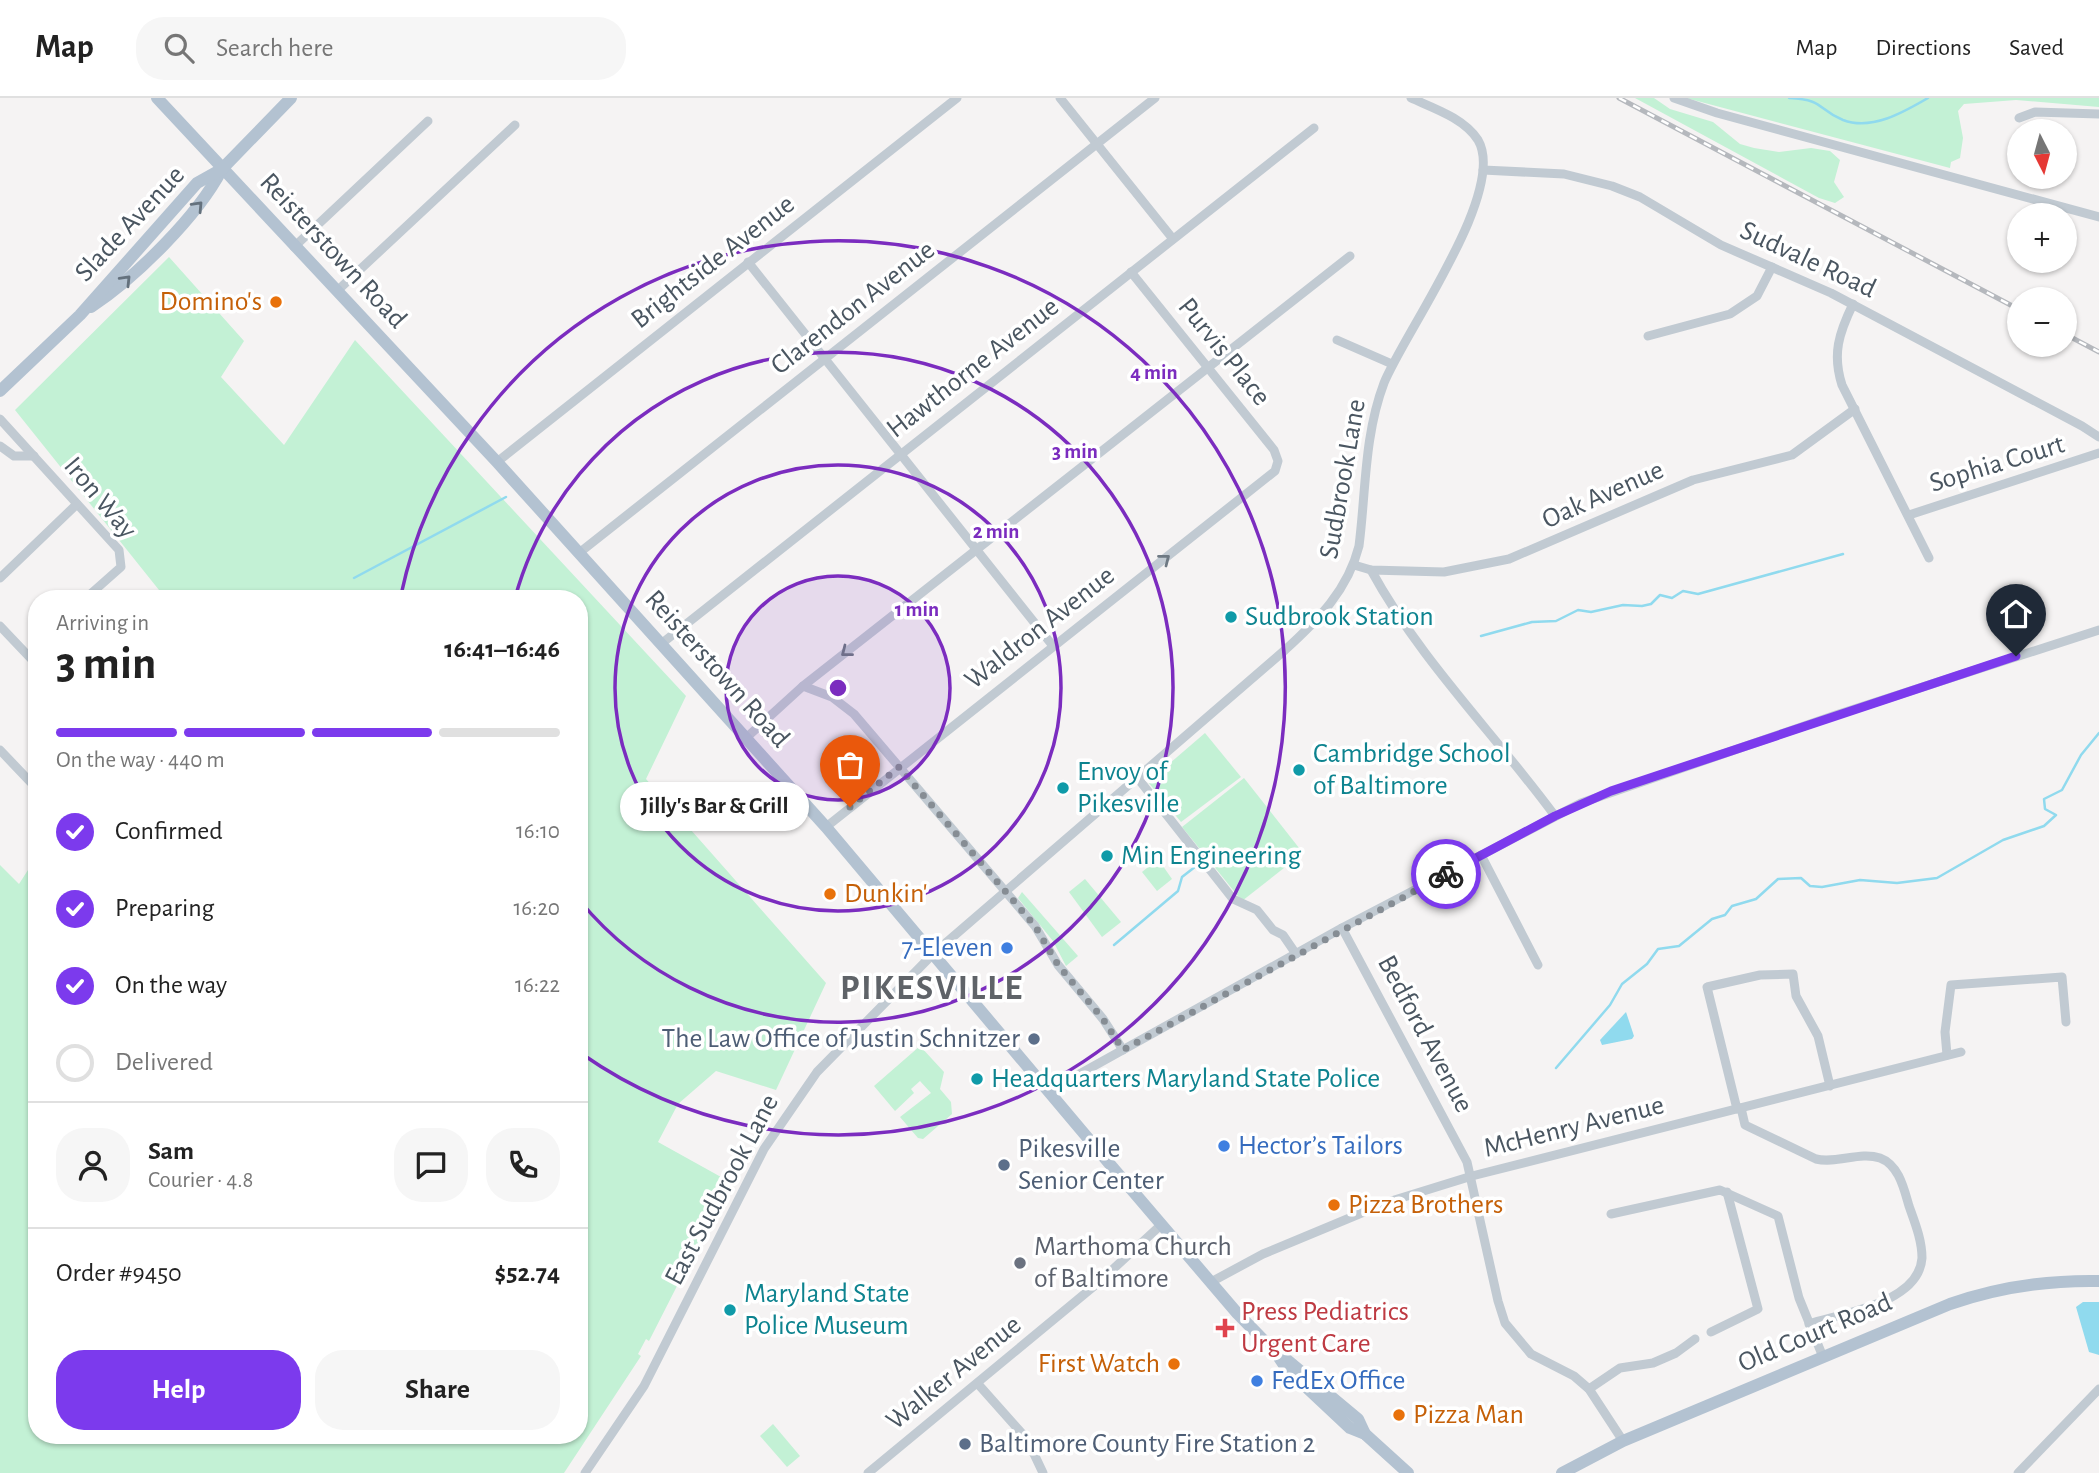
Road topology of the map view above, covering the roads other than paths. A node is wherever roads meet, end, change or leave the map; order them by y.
1 (156, 98) edge
2 (291, 98) edge
3 (957, 98) edge
4 (1060, 98) edge
5 (1155, 98) edge
6 (1411, 98) edge
7 (1674, 98) edge
8 (2099, 114) edge
9 (2018, 118) dead end
10 (428, 121) dead end
11 (515, 125) dead end
12 (1314, 128) dead end
13 (1097, 144) junction
14 (222, 169) junction
15 (1483, 170) junction
16 (2099, 217) edge
17 (1173, 239) junction
18 (294, 247) junction
19 (1350, 256) dead end
20 (748, 262) junction
21 (1772, 267) junction
22 (1131, 272) junction
23 (337, 291) junction
24 (1853, 304) junction
25 (1648, 336) dead end
26 (1337, 340) dead end
27 (825, 359) junction
28 (1392, 364) junction
29 (1208, 368) junction
30 (0, 391) edge
31 (1855, 409) junction
32 (0, 419) edge
33 (2099, 438) edge
34 (0, 446) edge
35 (2099, 453) edge
36 (902, 454) junction
37 (34, 456) junction
38 (1278, 461) joint
39 (497, 463) junction
40 (77, 504) junction
41 (1909, 515) junction
42 (978, 550) junction
43 (579, 553) junction
44 (1929, 558) dead end
45 (1354, 565) junction
46 (1371, 570) junction
47 (0, 578) edge
48 (95, 590) edge
49 (0, 626) edge
50 (2099, 630) edge
51 (661, 644) junction
52 (1054, 646) junction
53 (28, 656) edge
54 (803, 686) junction
55 (746, 738) junction
56 (0, 750) edge
57 (899, 767) junction
58 (1136, 776) junction
59 (28, 780) edge
60 (1555, 816) junction
61 (826, 827) junction
62 (1481, 855) junction
63 (1003, 890) junction
64 (1342, 928) junction
65 (933, 954) junction
66 (1296, 954) junction
67 (1538, 965) dead end
68 (2066, 1022) dead end
69 (1123, 1050) junction
70 (1961, 1052) dead end
71 (1947, 1055) junction
72 (1830, 1086) junction
73 (1049, 1091) junction
74 (1739, 1109) junction
75 (1472, 1176) junction
76 (1727, 1192) junction
77 (1611, 1214) dead end
78 (1162, 1224) junction
79 (2099, 1281) edge
80 (1211, 1282) junction
81 (1809, 1324) junction
82 (1711, 1332) dead end
83 (1695, 1339) dead end
84 (1823, 1357) junction
85 (978, 1384) junction
86 (2099, 1388) edge
87 (1589, 1389) junction
88 (1623, 1441) junction
89 (584, 1473) edge
90 (868, 1473) edge
91 (1043, 1473) edge
92 (1408, 1473) edge
93 (1562, 1473) edge
94 (2018, 1473) edge

1 - 14 main road, Reisterstown Road
2 - 14 main road, Slade Avenue
3 - 20 street, Brightside Avenue
4 - 13 street
5 - 13 street, Clarendon Avenue
6 - 15 street
7 - 16 street
8 - 9 street
10 - 18 street
11 - 23 street
12 - 17 street, Hawthorne Avenue
13 - 17 street
13 - 27 street, Clarendon Avenue
14 - 18 main road, Reisterstown Road
14 - 30 main road, Slade Avenue
15 - 21 street, Sudvale Road
15 - 28 street, Sudbrook Lane
17 - 22 street, Hawthorne Avenue
18 - 23 main road, Reisterstown Road
19 - 29 street
20 - 27 street
20 - 39 street, Brightside Avenue
21 - 24 street, Sudvale Road
21 - 25 street
22 - 29 street, Purvis Place
22 - 36 street, Hawthorne Avenue
23 - 39 main road, Reisterstown Road
24 - 31 street
24 - 33 street, Sudvale Road
26 - 28 street
27 - 36 street
27 - 43 street, Clarendon Avenue
28 - 45 street, Sudbrook Lane
29 - 38 street, Purvis Place
29 - 42 street
31 - 41 street
31 - 46 street, Oak Avenue
32 - 37 street, Iron Way
34 - 37 street, Iron Way
35 - 41 street, Sophia Court
36 - 42 street
36 - 51 street, Hawthorne Avenue
37 - 40 street, Iron Way
52 -> 38 street, Waldron Avenue
39 - 43 main road, Reisterstown Road
40 - 47 street
40 - 48 street, Iron Way
41 - 44 street
42 - 52 street
42 -> 54 street
43 - 51 main road, Reisterstown Road
45 - 46 street, Oak Avenue
45 - 58 street, Sudbrook Lane
46 - 60 street
49 - 53 street
50 - 60 street
51 - 55 main road, Reisterstown Road
52 - 57 street, Waldron Avenue
54 - 55 street
54 - 57 street
55 - 61 main road, Reisterstown Road
56 - 59 street
57 - 61 street, Waldron Avenue
57 - 63 street
58 - 63 street, Sudbrook Lane
58 - 66 street
60 - 62 street
61 - 65 main road, Reisterstown Road
62 - 64 street
62 - 67 street
63 - 65 street, Sudbrook Lane
63 - 69 street
64 - 66 street
64 - 75 street, Bedford Avenue
65 - 73 main road, Reisterstown Road
65 - 89 street, East Sudbrook Lane
66 - 69 street
68 - 71 street
69 - 73 street
70 - 71 street, McHenry Avenue
71 - 72 street, McHenry Avenue
72 - 74 street, McHenry Avenue
72 - 74 street
73 - 78 main road, Reisterstown Road
74 - 75 street, McHenry Avenue
74 - 81 street
75 - 80 street, McHenry Avenue
75 - 87 street, Bedford Avenue
76 - 77 street
76 - 81 street
76 - 82 street
78 - 80 main road, Reisterstown Road
78 - 85 street, Walker Avenue
79 - 84 main road, Old Court Road
80 - 92 main road, Reisterstown Road
81 - 84 street
83 - 87 street
84 - 88 main road, Old Court Road
85 - 90 street, Walker Avenue
85 - 91 street
86 - 94 street
87 - 88 street, Bedford Avenue
88 - 93 main road, Old Court Road

